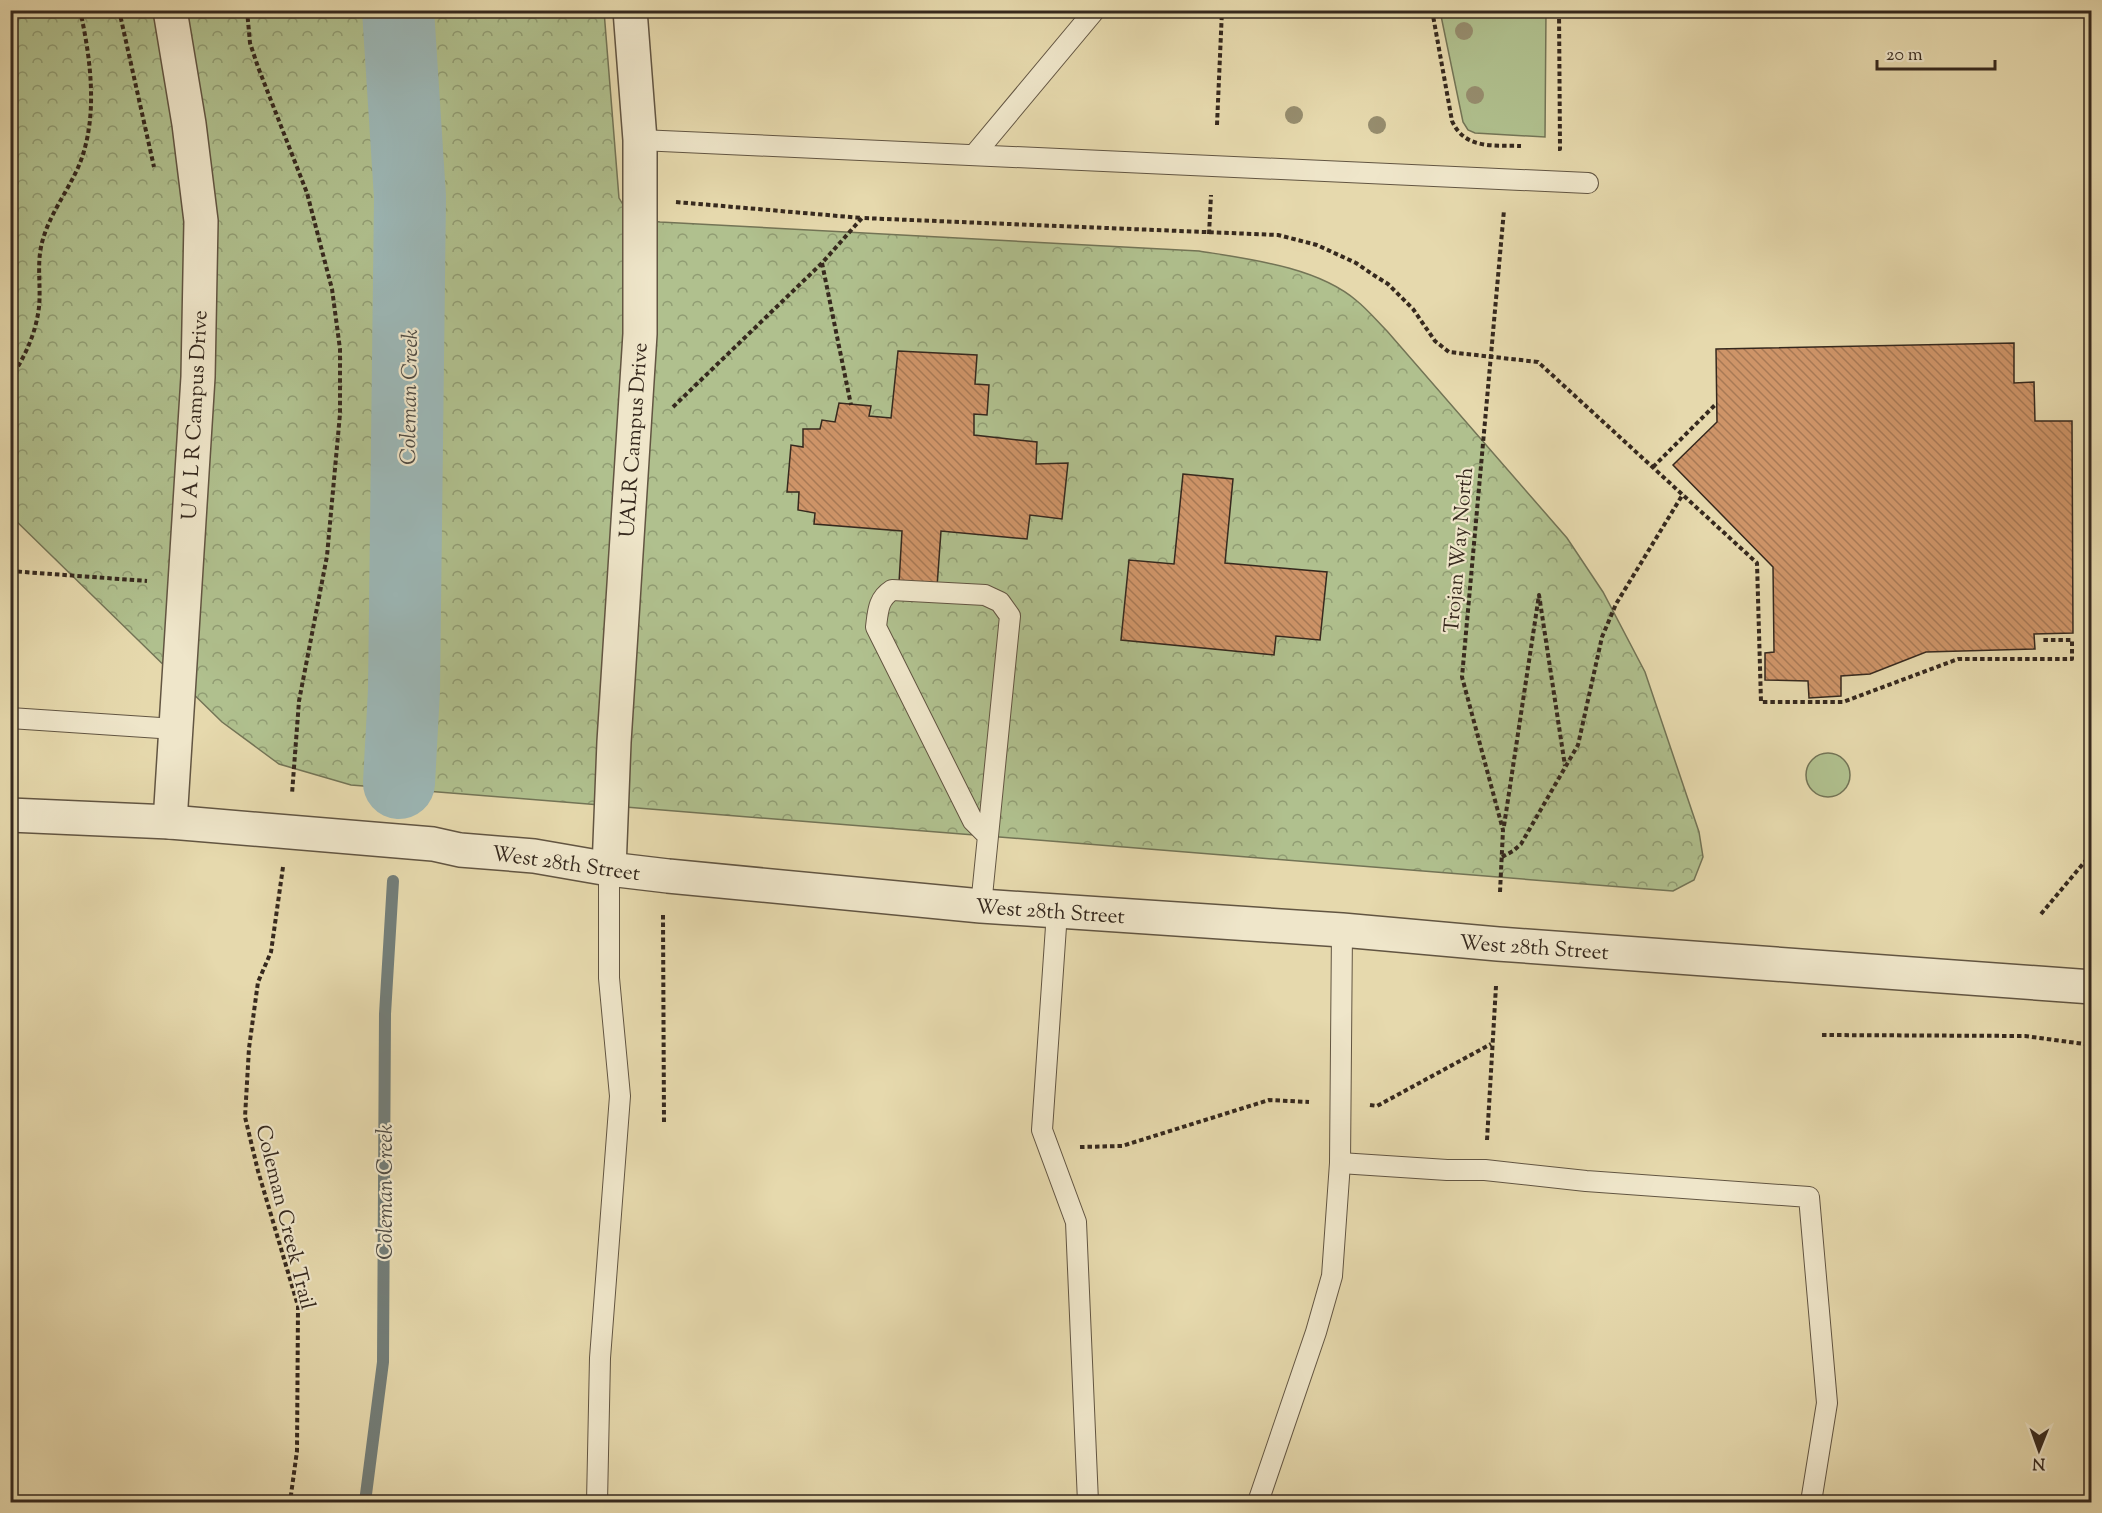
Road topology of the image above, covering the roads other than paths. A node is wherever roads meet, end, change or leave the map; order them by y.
1 (170, 10) edge
2 (630, 10) edge
3 (1095, 10) edge
4 (640, 140) junction
5 (974, 155) junction
6 (1588, 183) dead end
7 (10, 718) edge
8 (175, 729) junction
9 (10, 815) edge
10 (170, 822) junction
11 (987, 835) junction
12 (609, 869) junction
13 (981, 906) junction
14 (1057, 912) junction
15 (1342, 930) junction
16 (2091, 987) edge
17 (1340, 1163) junction
18 (597, 1503) edge
19 (1088, 1503) edge
20 (1258, 1503) edge
21 (1811, 1503) edge

1 - 8 street, U A L R Campus Drive
2 - 4 street, UALR Campus Drive
3 - 5 lane
4 - 5 lane
4 - 12 street, UALR Campus Drive
5 - 6 lane
7 - 8 lane
8 - 10 street, U A L R Campus Drive
9 - 10 street, West 28th Street
10 - 12 street, West 28th Street
11 - 11 lane
11 - 13 lane
12 - 13 street, West 28th Street
12 - 18 lane
13 - 14 street, West 28th Street
14 - 15 street, West 28th Street
14 - 19 lane
15 - 16 street, West 28th Street
15 - 17 lane
17 - 20 lane
17 - 21 lane

